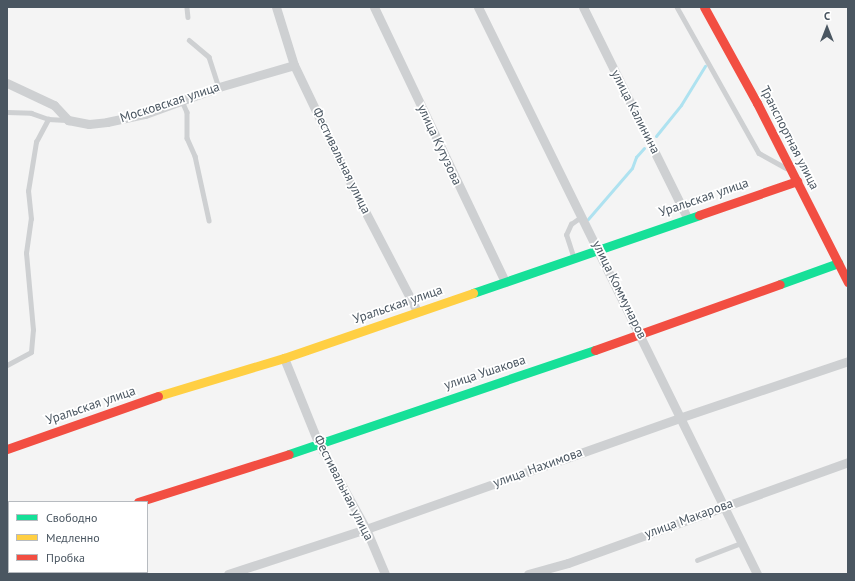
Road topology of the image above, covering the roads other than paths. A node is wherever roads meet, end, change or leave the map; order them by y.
1 (276, 7) edge
2 (374, 7) edge
3 (478, 7) edge
4 (583, 7) edge
5 (677, 7) edge
6 (704, 7) edge
7 (187, 8) edge
8 (188, 17) dead end
9 (190, 40) dead end
10 (294, 65) junction
11 (7, 83) edge
12 (219, 87) junction
13 (182, 101) junction
14 (7, 112) edge
15 (48, 120) junction
16 (68, 120) junction
17 (792, 172) junction
18 (797, 181) junction
19 (581, 217) junction
20 (687, 217) junction
21 (209, 220) dead end
22 (599, 248) junction
23 (573, 256) junction
24 (838, 263) junction
25 (505, 282) junction
26 (848, 282) edge
27 (417, 311) junction
28 (641, 334) junction
29 (284, 358) junction
30 (848, 361) edge
31 (7, 365) edge
32 (679, 418) junction
33 (318, 442) junction
34 (7, 449) edge
35 (848, 462) edge
36 (142, 501) edge
37 (723, 506) junction
38 (366, 530) junction
39 (741, 543) junction
40 (697, 560) dead end
41 (228, 574) edge
42 (385, 574) edge
43 (528, 574) edge
44 (757, 574) edge

1 - 10 street, Фестивальная улица
2 - 25 street, улица Кутузова
3 - 19 street, улица Коммунаров
4 - 20 street, улица Калинина
5 - 17 lane
6 - 17 street, Транспортная улица
7 - 8 lane
9 - 12 lane
10 - 12 street, Московская улица
10 - 27 street, Фестивальная улица
11 - 16 street
12 - 13 street, Московская улица
13 - 16 street, Московская улица
13 - 21 lane
14 - 15 lane
15 - 16 lane
15 - 31 lane
17 - 18 street, Транспортная улица
18 - 20 street, Уральская улица
18 - 24 street, Транспортная улица
19 - 22 street, улица Коммунаров
19 - 23 lane
20 - 22 street, Уральская улица
22 - 23 street, Уральская улица
22 - 28 street, улица Коммунаров
23 - 25 street, Уральская улица
24 - 26 street, Транспортная улица
24 - 28 street, улица Ушакова
25 - 27 street, Уральская улица
27 - 29 street, Уральская улица
28 - 32 street, улица Коммунаров
28 - 33 street, улица Ушакова
29 - 33 street, Фестивальная улица
29 - 34 street, Уральская улица
30 - 32 street, улица Нахимова
32 - 37 street, улица Коммунаров
32 - 38 street, улица Нахимова
33 - 36 street, улица Ушакова
33 - 38 street, Фестивальная улица
35 - 37 street, улица Макарова
37 - 39 street, улица Коммунаров
37 - 43 street, улица Макарова
38 - 41 street, улица Нахимова
38 - 42 street, Фестивальная улица
39 - 40 lane
39 - 44 street, улица Коммунаров

